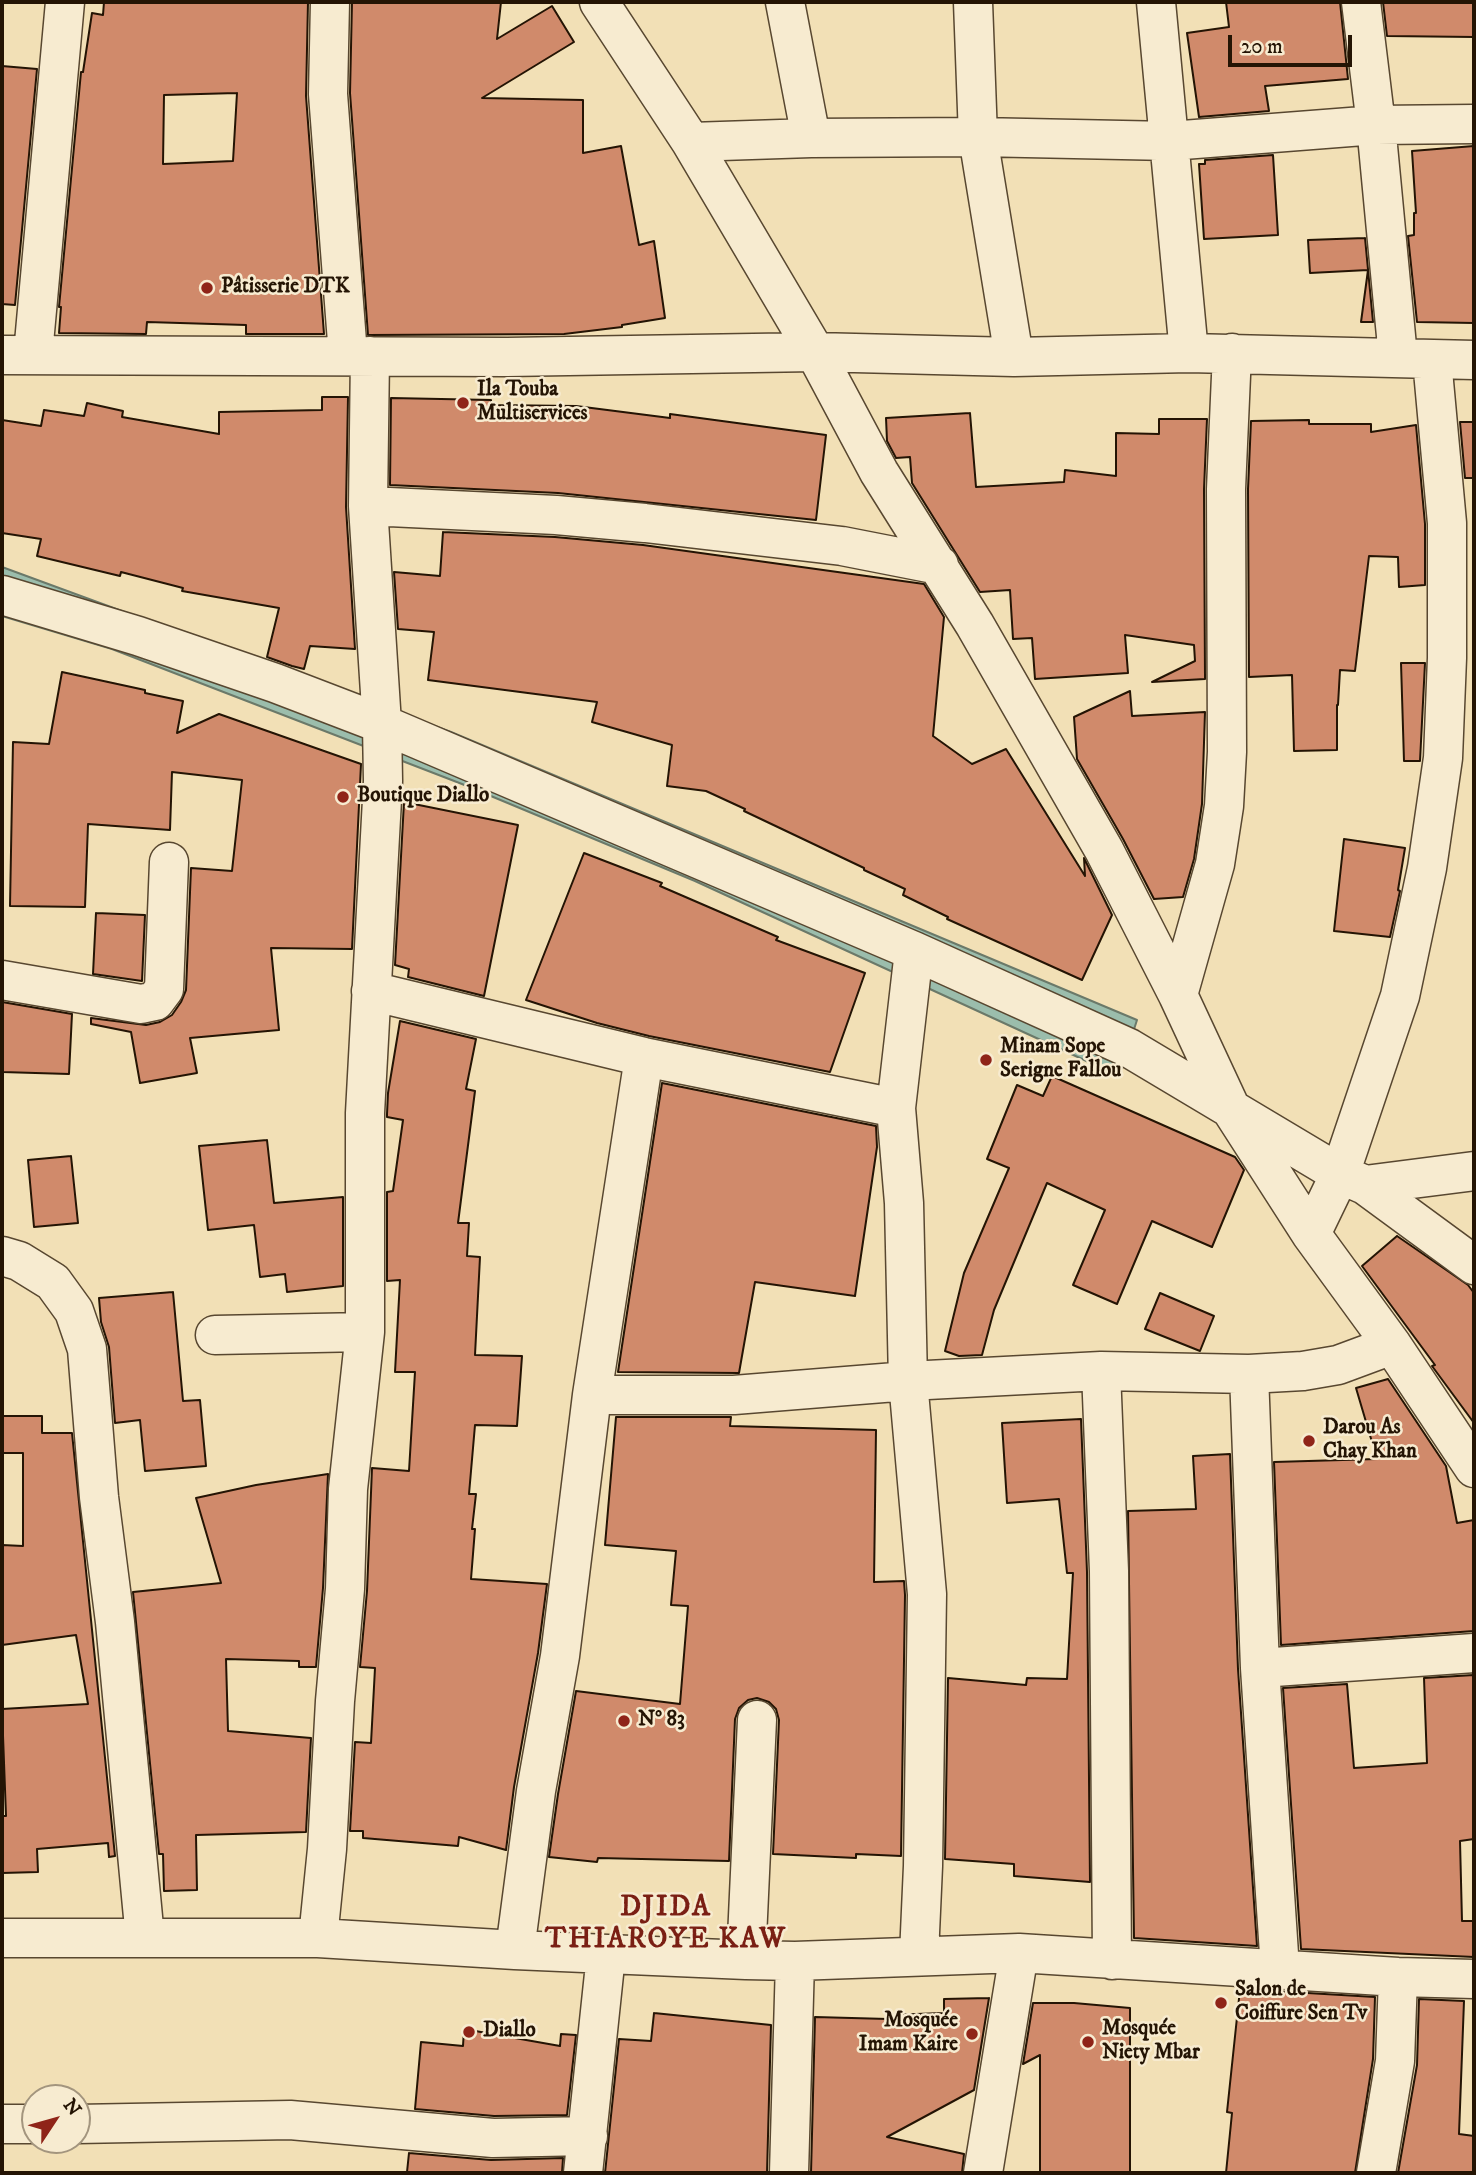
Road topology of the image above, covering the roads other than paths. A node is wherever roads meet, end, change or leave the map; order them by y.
1 (65, 2) edge
2 (330, 2) edge
3 (599, 2) edge
4 (785, 2) edge
5 (973, 2) edge
6 (1156, 2) edge
7 (1361, 2) edge
8 (1474, 124) edge
9 (1376, 125) junction
10 (978, 137) junction
11 (811, 138) junction
12 (1170, 141) junction
13 (691, 142) junction
14 (815, 352) junction
15 (1189, 353) junction
16 (1231, 353) junction
17 (17, 355) edge
18 (359, 356) junction
19 (1014, 357) junction
20 (1415, 359) junction
21 (1474, 360) edge
22 (368, 506) junction
23 (939, 565) junction
24 (2, 595) edge
25 (382, 724) junction
26 (169, 862) dead end
27 (915, 951) junction
28 (2, 980) edge
29 (371, 990) junction
30 (1178, 995) junction
31 (644, 1057) junction
32 (896, 1108) junction
33 (1232, 1111) junction
34 (1474, 1171) edge
35 (1352, 1180) junction
36 (1311, 1234) junction
37 (2, 1255) edge
38 (1474, 1265) edge
39 (365, 1332) junction
40 (215, 1335) dead end
41 (1392, 1345) junction
42 (1101, 1371) junction
43 (1249, 1374) junction
44 (908, 1381) junction
45 (592, 1395) junction
46 (1474, 1468) edge
47 (1474, 1653) edge
48 (1260, 1668) junction
49 (757, 1720) dead end
50 (2, 1938) edge
51 (145, 1938) junction
52 (318, 1938) junction
53 (515, 1950) junction
54 (1019, 1953) junction
55 (606, 1955) junction
56 (919, 1955) junction
57 (746, 1960) junction
58 (1112, 1960) junction
59 (795, 1961) junction
60 (1280, 1969) junction
61 (1398, 1977) junction
62 (1474, 1979) edge
63 (2, 2124) edge
64 (21, 2124) edge
65 (91, 2124) edge
66 (588, 2136) junction
67 (583, 2173) edge
68 (789, 2173) edge
69 (983, 2173) edge
70 (1376, 2173) edge

1 - 17 street
2 - 18 street
3 - 13 street
4 - 11 street
5 - 10 street
6 - 12 street
7 - 9 street
8 - 9 street
9 - 12 street
9 - 20 street
10 - 11 street
10 - 12 street
10 - 19 street
11 - 13 street
12 - 15 street
13 - 14 street
14 - 18 street
14 - 19 street
14 - 23 street
15 - 16 street
15 - 19 street
16 - 20 street
16 - 30 street
17 - 18 street
18 - 22 street
20 - 21 street
20 - 35 street
22 - 23 street
22 - 25 street
23 - 30 street
24 - 25 street
25 - 27 street
25 - 29 street
26 - 28 street
27 - 32 street
27 - 33 street
29 - 31 street
29 - 39 street
30 - 33 street
31 - 32 street
31 - 45 street
32 - 44 street
33 - 35 street
33 - 36 street
34 - 35 street
35 - 36 street
35 - 38 street
36 - 41 street
37 - 51 street
39 - 40 street
39 - 52 street
41 - 43 street
41 - 46 street
42 - 43 street
42 - 44 street
42 - 58 street
43 - 48 street
44 - 45 street
44 - 56 street
45 - 53 street
47 - 48 street
48 - 60 street
49 - 57 street
50 - 51 street
51 - 52 street
52 - 53 street
53 - 55 street
54 - 56 street
54 - 58 street
54 - 69 street
55 - 57 street
55 - 66 street
56 - 59 street
57 - 59 street
58 - 60 street
59 - 68 street
60 - 61 street
61 - 62 street
61 - 70 street
63 - 64 street
65 - 66 street
66 - 67 street

